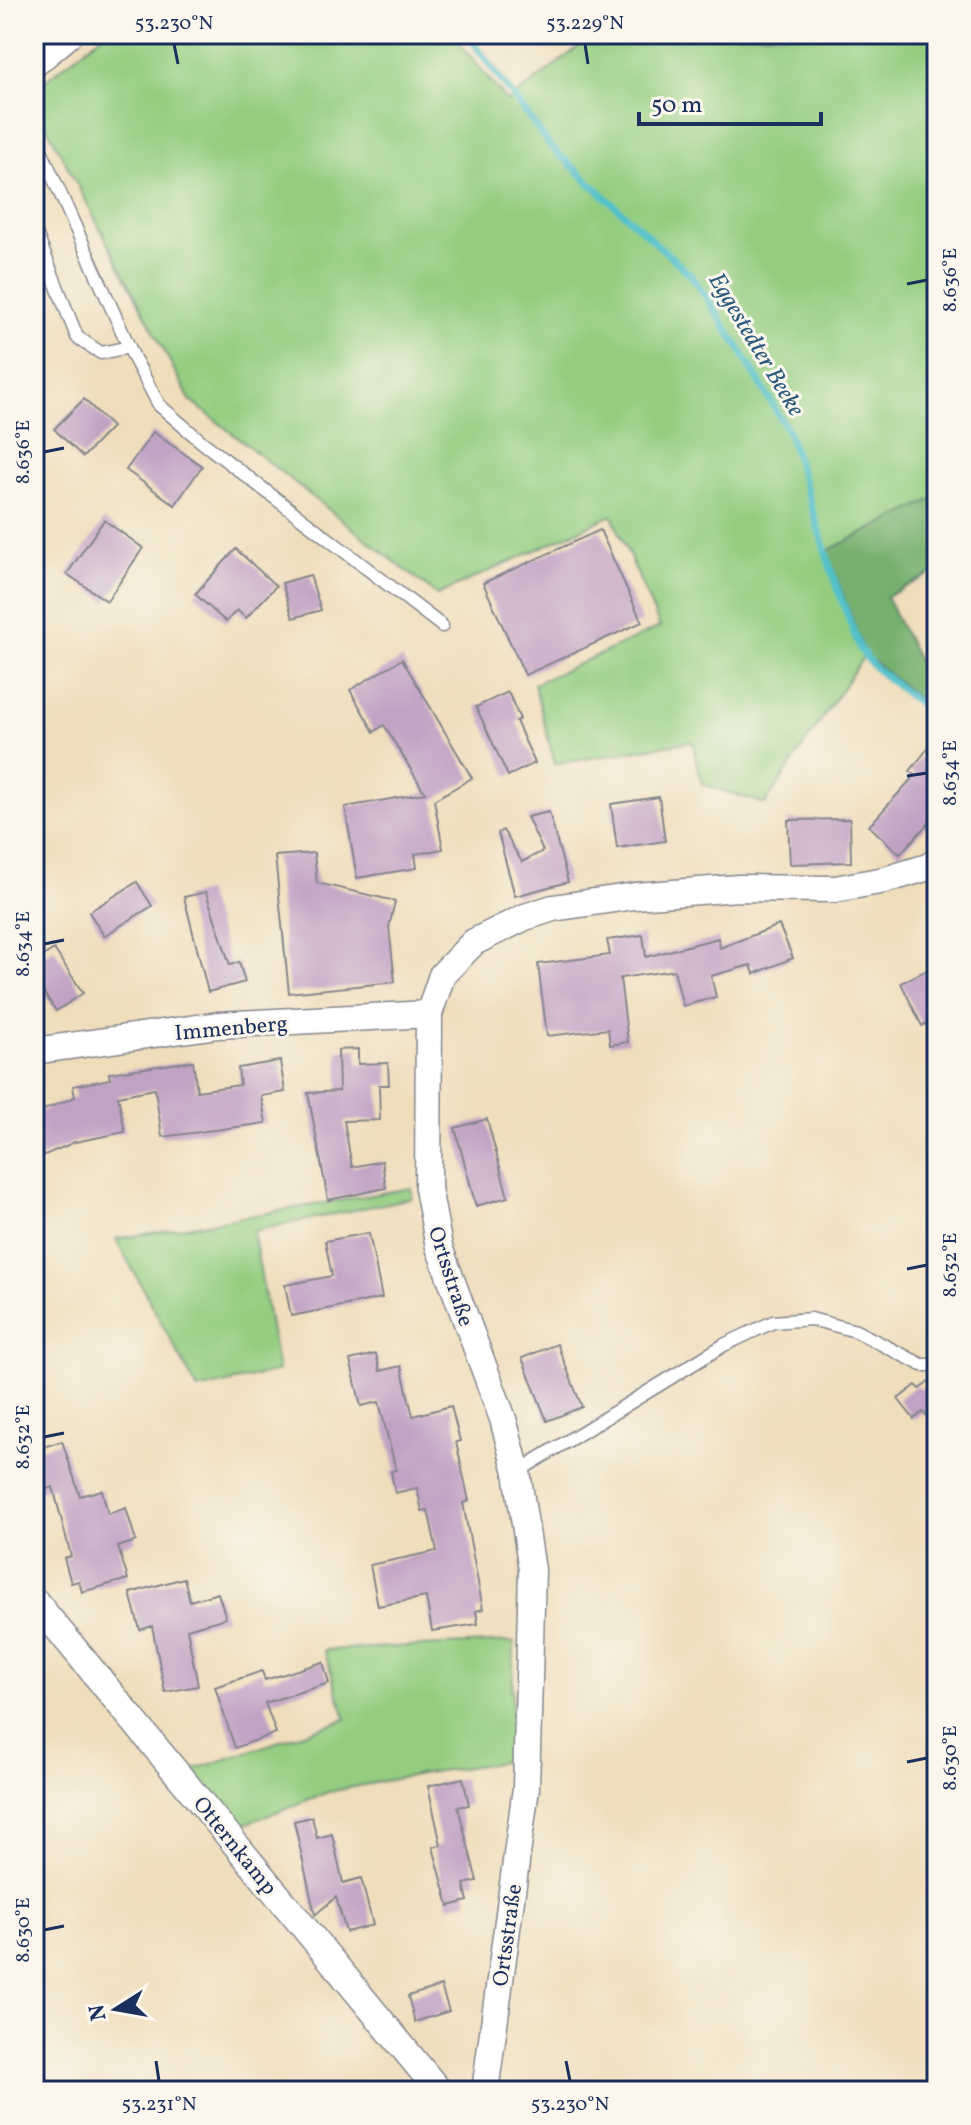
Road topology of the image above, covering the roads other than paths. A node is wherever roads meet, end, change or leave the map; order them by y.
1 (70, 34) edge
2 (34, 64) edge
3 (34, 135) edge
4 (43, 154) junction
5 (34, 189) edge
6 (34, 228) edge
7 (129, 347) junction
8 (442, 626) dead end
9 (937, 861) edge
10 (429, 1014) junction
11 (34, 1051) edge
12 (937, 1365) edge
13 (517, 1472) junction
14 (34, 1600) edge
15 (439, 2091) edge
16 (485, 2091) edge

1 - 2 street
3 - 4 lane
4 - 5 lane
4 - 7 lane
6 - 7 lane
7 - 8 lane
9 - 10 street, Ortsstraße
10 - 11 street, Immenberg
10 - 13 street, Ortsstraße
12 - 13 lane
13 - 16 street, Ortsstraße
14 - 15 street, Otternkamp

